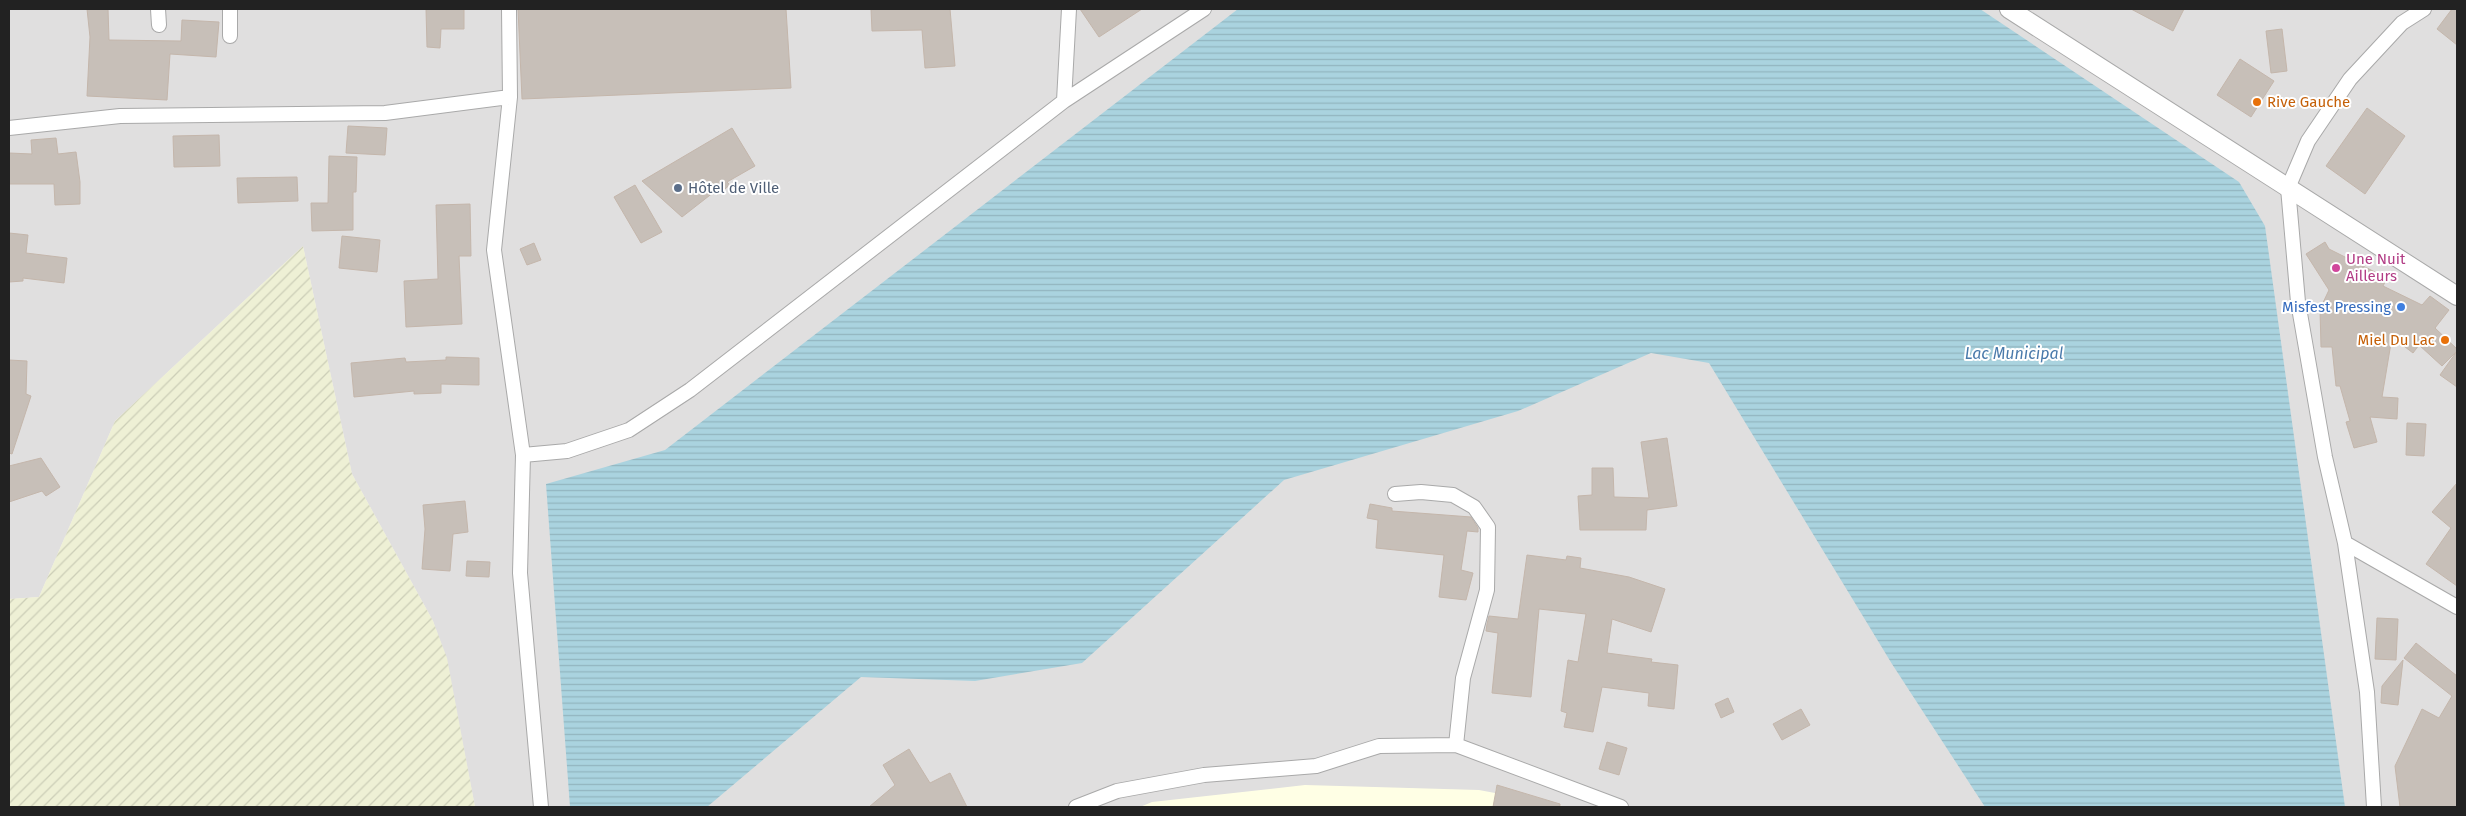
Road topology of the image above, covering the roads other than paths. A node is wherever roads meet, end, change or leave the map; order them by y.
1 (158, 9) edge
2 (230, 9) edge
3 (509, 9) edge
4 (1069, 9) edge
5 (1204, 9) edge
6 (2009, 9) edge
7 (2424, 9) edge
8 (159, 25) dead end
9 (230, 36) dead end
10 (510, 97) junction
11 (1064, 101) junction
12 (9, 128) edge
13 (2288, 188) junction
14 (2457, 296) edge
15 (523, 455) junction
16 (1395, 494) dead end
17 (2344, 543) junction
18 (2457, 607) edge
19 (1456, 745) junction
20 (541, 807) edge
21 (1076, 807) edge
22 (1621, 807) edge
23 (2374, 807) edge

1 - 8 street
2 - 9 street
3 - 10 street
4 - 11 street
5 - 11 street
6 - 13 street
7 - 13 street
10 - 12 street
10 - 15 street
11 - 15 street
13 - 14 street
13 - 17 street
15 - 20 street
16 - 19 street
17 - 18 street
17 - 23 street
19 - 21 street
19 - 22 street

